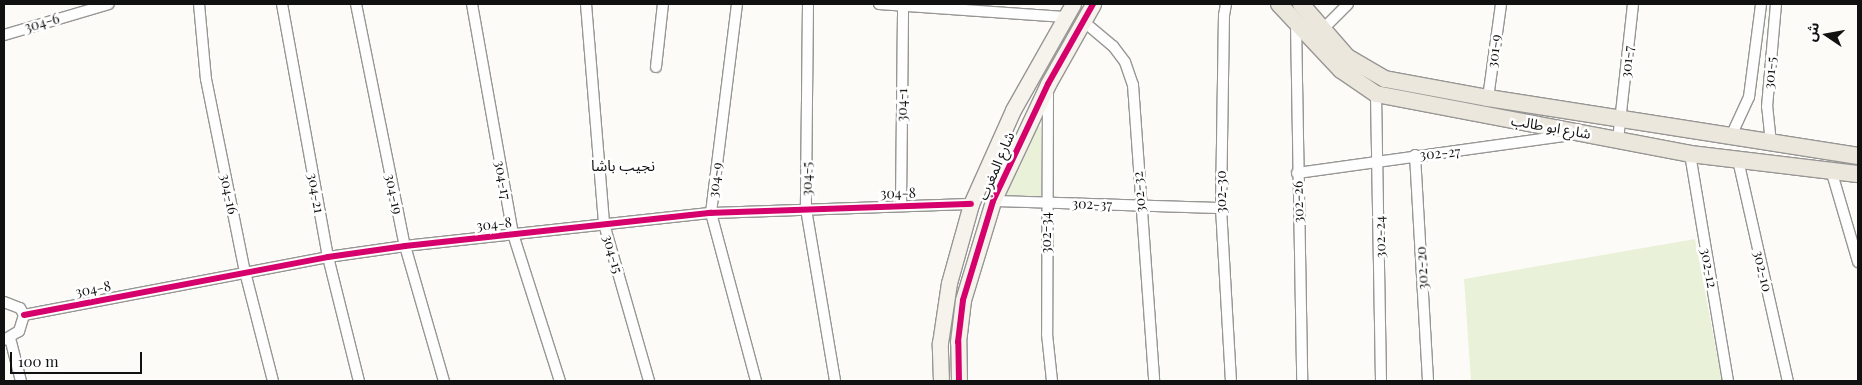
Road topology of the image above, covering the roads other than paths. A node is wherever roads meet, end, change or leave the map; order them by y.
1 (109, 4) edge
2 (199, 4) edge
3 (282, 4) edge
4 (356, 4) edge
5 (472, 4) edge
6 (586, 4) edge
7 (663, 4) edge
8 (737, 4) edge
9 (808, 4) edge
10 (879, 4) edge
11 (1093, 4) edge
12 (1226, 4) edge
13 (1279, 4) edge
14 (1300, 4) edge
15 (1348, 4) edge
16 (1501, 4) edge
17 (1633, 4) edge
18 (1762, 4) edge
19 (1776, 4) edge
20 (904, 5) junction
21 (1069, 10) edge
22 (1083, 21) junction
23 (1296, 23) junction
24 (1321, 31) junction
25 (1758, 31) junction
26 (1773, 33) junction
27 (4, 35) edge
28 (656, 67) dead end
29 (1048, 84) junction
30 (1376, 94) junction
31 (1488, 98) junction
32 (1620, 120) junction
33 (1003, 130) junction
34 (1584, 133) junction
35 (1731, 136) junction
36 (1021, 138) junction
37 (1618, 140) junction
38 (1771, 142) junction
39 (1795, 147) junction
40 (1833, 152) junction
41 (1690, 154) junction
42 (1415, 156) junction
43 (1858, 156) edge
44 (1738, 160) junction
45 (1379, 161) junction
46 (1831, 170) junction
47 (1297, 173) junction
48 (1858, 174) edge
49 (993, 201) junction
50 (1046, 202) junction
51 (971, 204) junction
52 (901, 205) junction
53 (1140, 205) junction
54 (806, 208) junction
55 (1221, 208) junction
56 (711, 213) junction
57 (604, 224) junction
58 (513, 234) junction
59 (405, 246) junction
60 (328, 257) junction
61 (1858, 262) edge
62 (245, 272) junction
63 (4, 302) edge
64 (24, 315) junction
65 (7, 339) edge
66 (21, 381) edge
67 (273, 381) edge
68 (360, 381) edge
69 (444, 381) edge
70 (560, 381) edge
71 (649, 381) edge
72 (756, 381) edge
73 (835, 381) edge
74 (941, 381) edge
75 (959, 381) edge
76 (1052, 381) edge
77 (1154, 381) edge
78 (1231, 381) edge
79 (1302, 381) edge
80 (1382, 381) edge
81 (1428, 381) edge
82 (1728, 381) edge
83 (1788, 381) edge

1 - 27 street, 304-6
2 - 62 street, 304-16
3 - 60 street, 304-21
4 - 59 street, 304-19
5 - 58 street, 304-17
6 - 57 street, 304-15
7 - 28 street
8 - 56 street, 304-9
9 - 54 street, 304-5
10 - 20 street
11 - 22 street, شارع المغرب
12 - 55 street, 302-30
13 - 23 main road, شارع ابو طالب
14 - 24 main road, شارع ابو طالب
15 - 24 street
16 - 31 street, 301-9
17 - 32 street, 301-7
18 - 25 street, 301-5
19 - 26 street, 301-5
20 - 21 street
20 - 52 street, 304-1
21 - 33 street, شارع المغرب
22 - 29 street, شارع المغرب
22 - 53 street, 302-32
23 - 30 main road, شارع ابو طالب
23 - 47 street, 302-26
24 - 31 main road, شارع ابو طالب
25 - 26 street
25 - 35 street, 301-5
26 - 38 street, 301-5
29 - 36 street, شارع المغرب
29 - 50 street, 302-34
30 - 34 main road, شارع ابو طالب
30 - 45 street, 302-24
31 - 32 main road, شارع ابو طالب
32 - 35 main road, شارع ابو طالب
32 - 37 street, 301-7
33 - 36 street
33 - 51 street, شارع المغرب
34 - 37 main road, شارع ابو طالب
34 - 42 street, 302-27
35 - 38 main road, شارع ابو طالب
36 - 49 street, شارع المغرب
37 - 41 main road, شارع ابو طالب
38 - 39 main road, شارع ابو طالب
39 - 40 main road, شارع ابو طالب
39 - 41 main road
40 - 43 main road, شارع ابو طالب
40 - 46 main road
41 - 44 main road, شارع ابو طالب
41 - 82 street, 302-12
42 - 45 street, 302-27
42 - 81 street, 302-20
44 - 46 main road, شارع ابو طالب
44 - 83 street, 302-10
45 - 47 street, 302-27
45 - 80 street, 302-24
46 - 48 main road, شارع ابو طالب
46 - 61 street
47 - 79 street, 302-26
49 - 50 street, 302-37
49 - 75 street, شارع المغرب
50 - 53 street, 302-37
50 - 76 street, 302-34
51 - 52 street, 304-8
51 - 74 street, شارع المغرب
52 - 54 street, 304-8
53 - 55 street, 302-37
53 - 77 street, 302-32
54 - 56 street, 304-8
54 - 73 street, 304-5
55 - 78 street, 302-30
56 - 57 street, 304-8
56 - 72 street, 304-9
57 - 58 street, 304-8
57 - 71 street, 304-15
58 - 59 street, 304-8
58 - 70 street, 304-17
59 - 60 street, 304-8
59 - 69 street, 304-19
60 - 62 street, 304-8
60 - 68 street, 304-21
62 - 64 street, 304-8
62 - 67 street, 304-16
63 - 64 street
64 - 65 street
65 - 66 street

